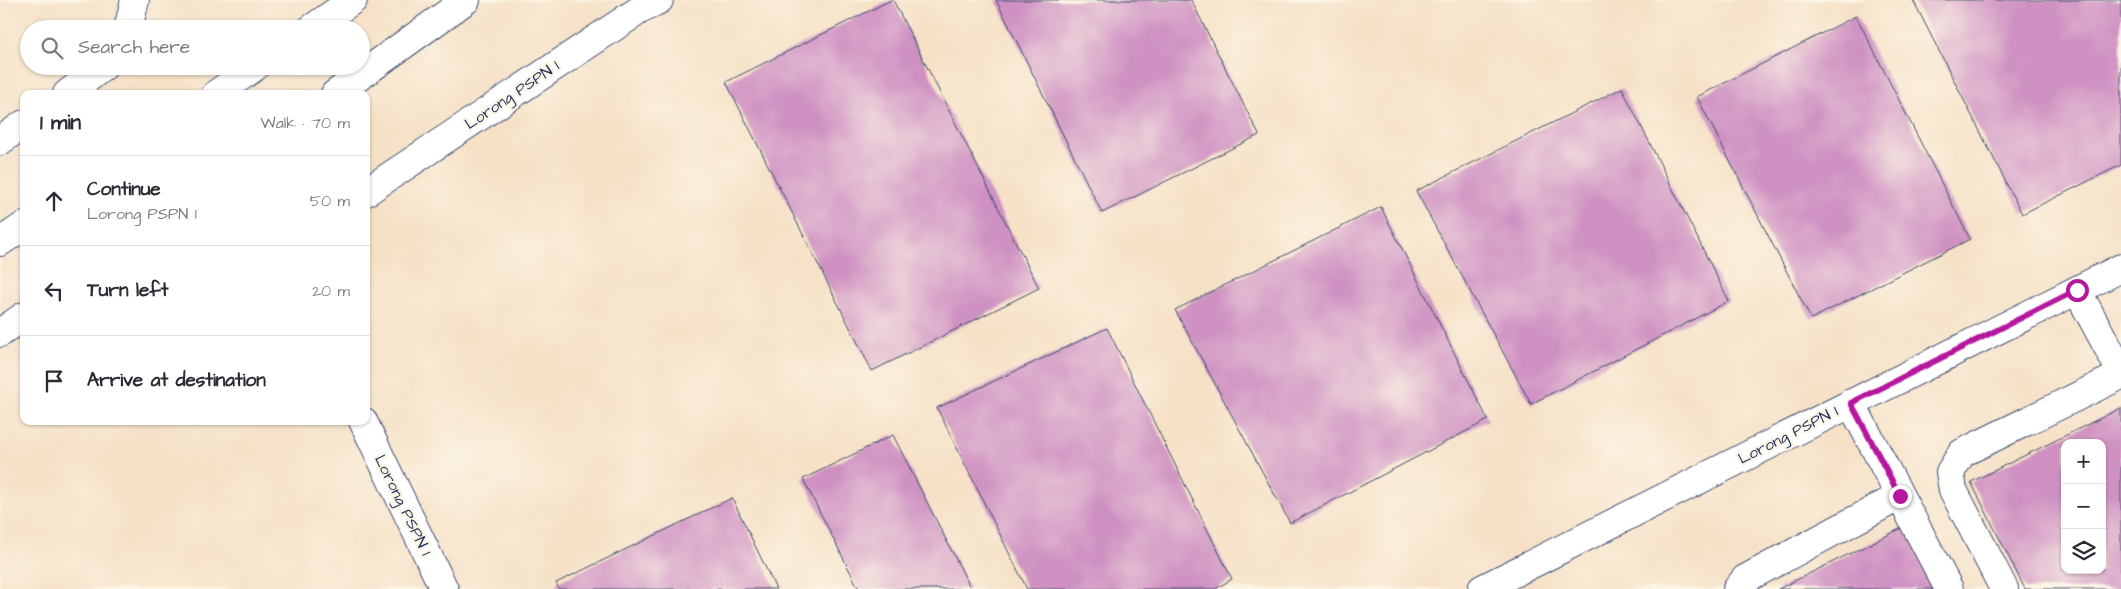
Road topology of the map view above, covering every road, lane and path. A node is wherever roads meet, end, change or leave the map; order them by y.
1 (135, 0) edge
2 (353, 0) edge
3 (466, 0) edge
4 (659, 0) edge
5 (130, 20) edge
6 (324, 20) edge
7 (370, 69) edge
8 (92, 75) edge
9 (243, 75) edge
10 (361, 75) edge
11 (72, 90) edge
12 (222, 90) edge
13 (341, 90) edge
14 (20, 127) edge
15 (0, 140) edge
16 (370, 189) edge
17 (20, 229) edge
18 (0, 242) edge
19 (2121, 268) edge
20 (2077, 290) junction
21 (20, 319) edge
22 (0, 333) edge
23 (2121, 373) edge
24 (1851, 403) junction
25 (365, 425) edge
26 (1900, 496) junction
27 (444, 589) edge
28 (1482, 589) edge
29 (1737, 589) edge
30 (1949, 589) edge
31 (2004, 589) edge

1 - 5 street
2 - 6 street
3 - 7 street
4 - 16 street, Lorong PSPN 1
8 - 11 street
9 - 12 street
10 - 13 street
14 - 15 street
17 - 18 street
19 - 20 street, Lorong PSPN 1
20 - 23 street
20 - 24 street, Lorong PSPN 1
21 - 22 street
23 - 31 street
24 - 26 street
24 - 28 street, Lorong PSPN 1
25 - 27 street, Lorong PSPN 1
26 - 29 street
26 - 30 street

